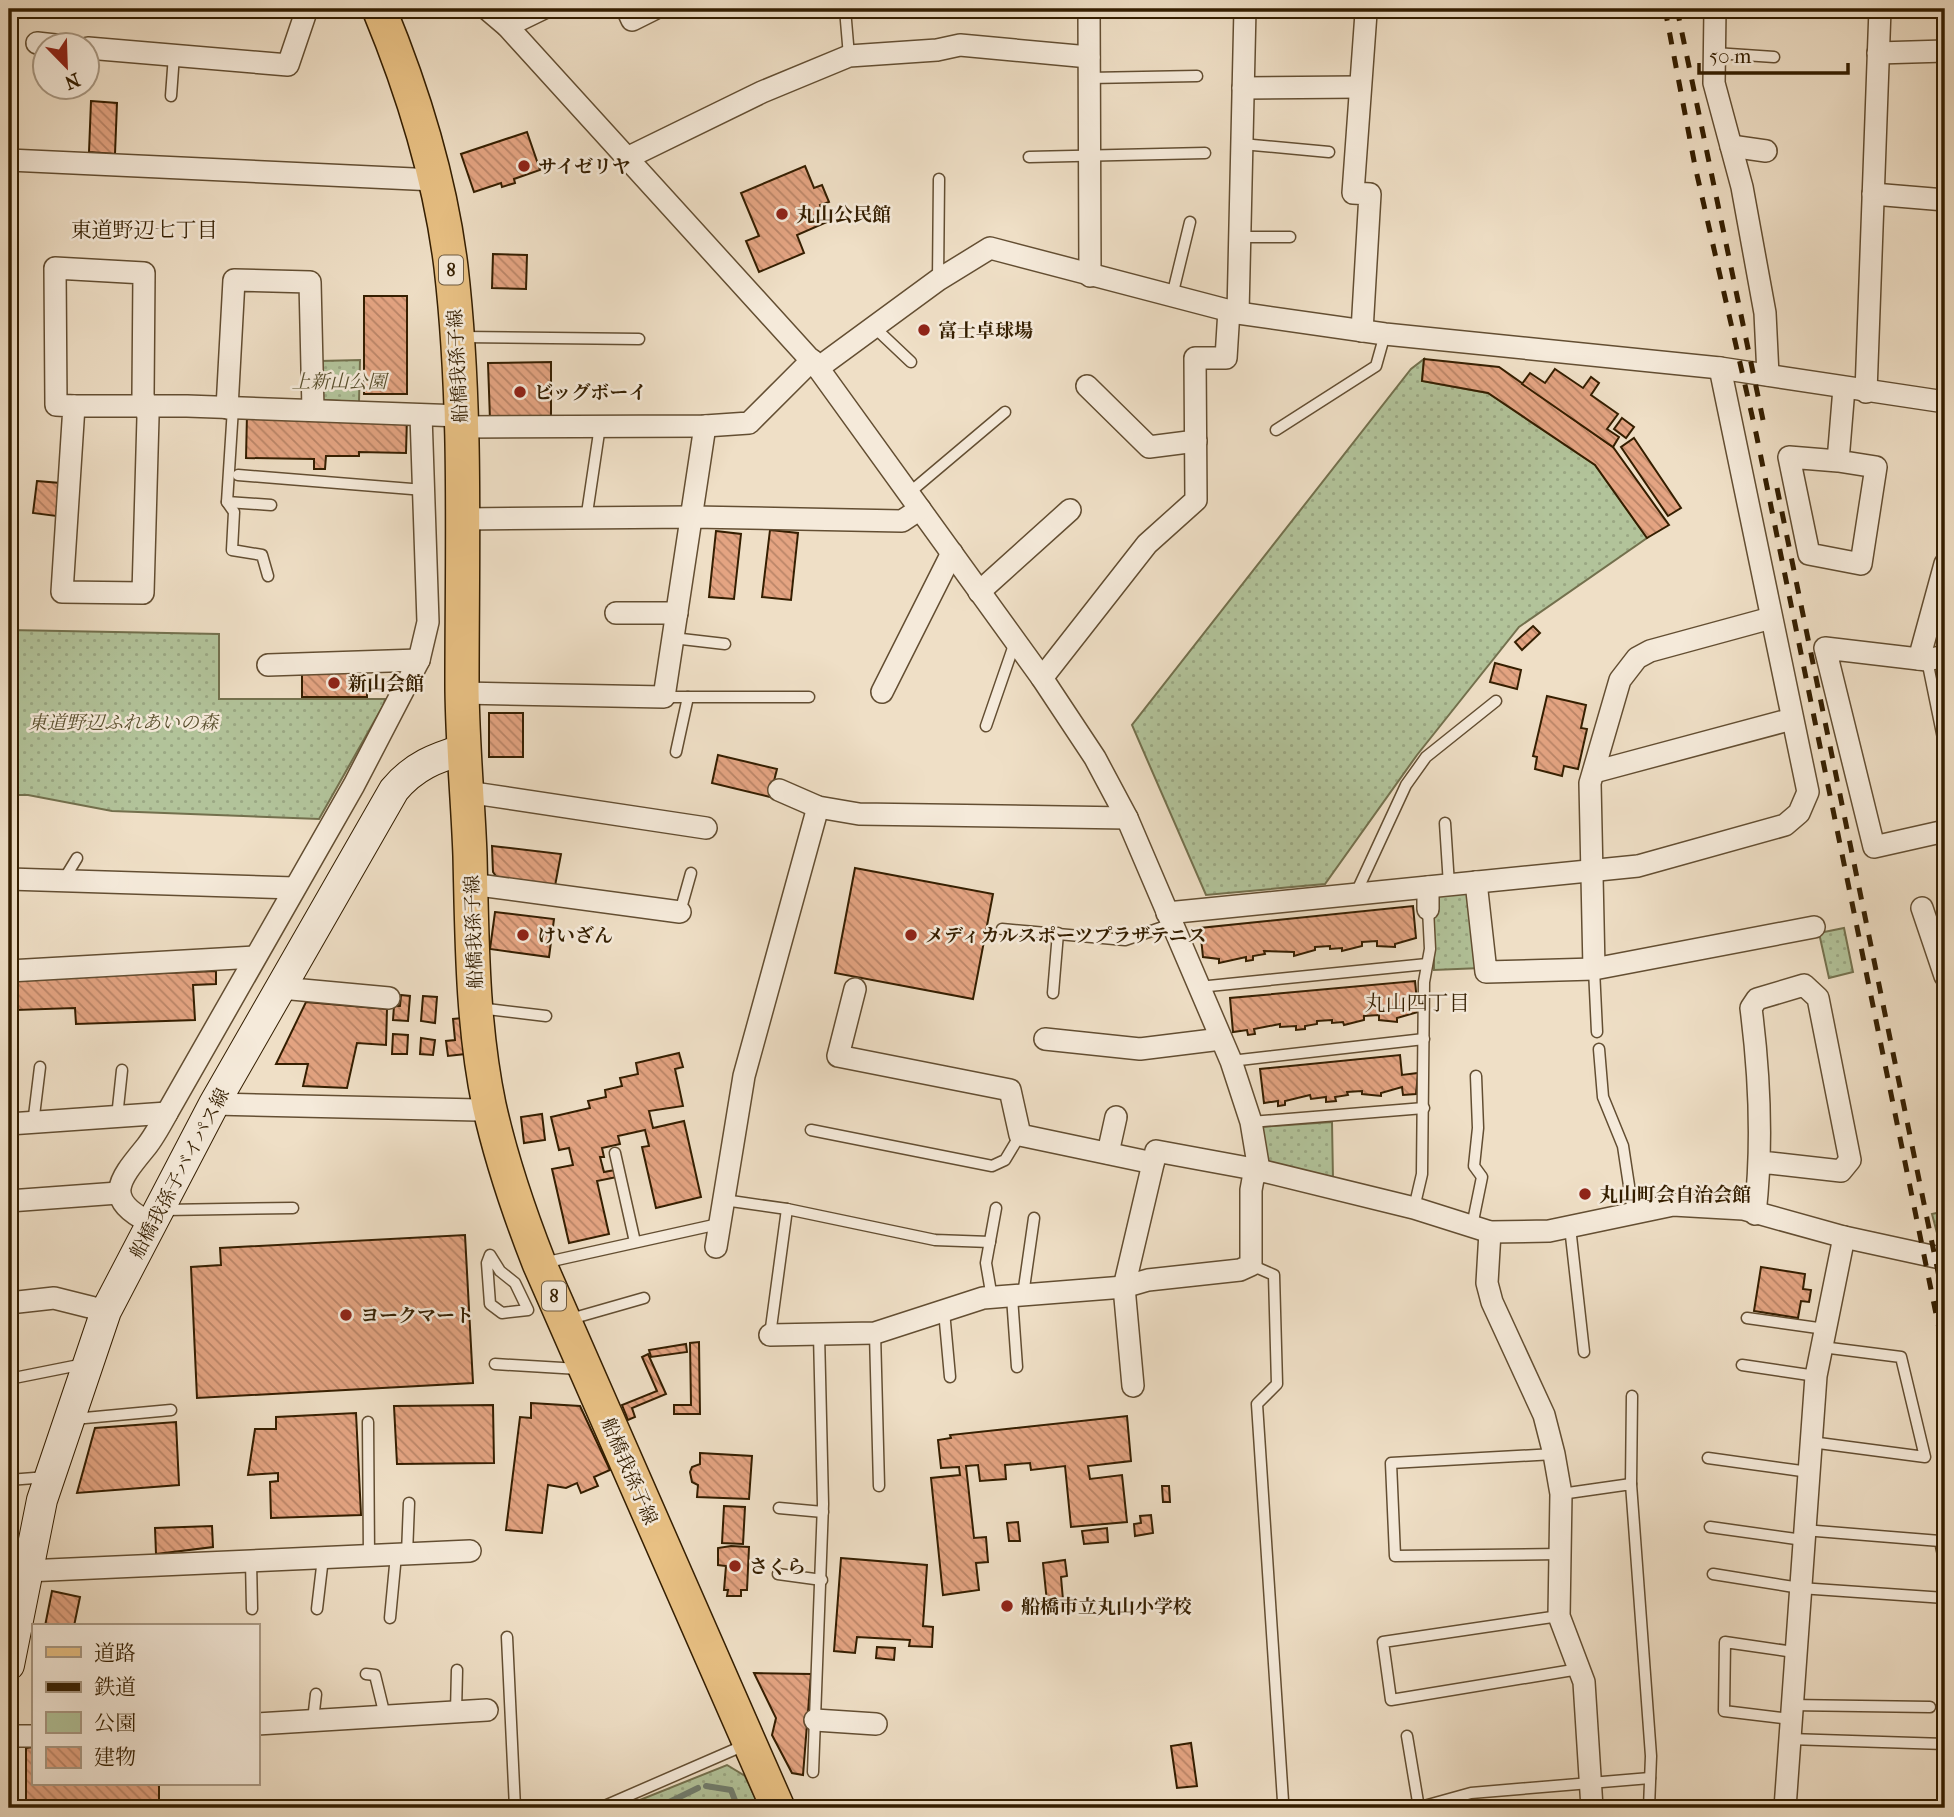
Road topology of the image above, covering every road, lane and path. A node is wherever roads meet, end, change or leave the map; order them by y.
1 (307, 9) edge
2 (379, 9) edge
3 (487, 9) edge
4 (542, 9) edge
5 (626, 9) edge
6 (654, 9) edge
7 (845, 9) edge
8 (1089, 9) edge
9 (1245, 9) edge
10 (1715, 9) edge
11 (1880, 9) edge
12 (1366, 13) dead end
13 (508, 26) junction
14 (102, 49) edge
15 (1945, 51) edge
16 (1715, 53) junction
17 (1878, 53) junction
18 (174, 55) junction
19 (849, 56) junction
20 (1774, 57) dead end
21 (1089, 67) junction
22 (1197, 76) dead end
23 (1360, 87) junction
24 (1243, 88) junction
25 (171, 96) dead end
26 (1242, 144) junction
27 (1731, 146) junction
28 (1766, 151) dead end
29 (1329, 152) dead end
30 (1205, 153) dead end
31 (629, 157) junction
32 (1029, 157) dead end
33 (1089, 158) junction
34 (9, 160) edge
35 (939, 179) dead end
36 (435, 180) junction
37 (1873, 194) junction
38 (1945, 200) edge
39 (1190, 222) dead end
40 (1240, 237) junction
41 (1290, 237) dead end
42 (1090, 276) junction
43 (938, 280) junction
44 (1172, 296) junction
45 (1234, 311) junction
46 (874, 327) junction
47 (1362, 331) junction
48 (1385, 334) junction
49 (456, 337) junction
50 (639, 339) dead end
51 (911, 362) dead end
52 (815, 364) junction
53 (1720, 368) junction
54 (1768, 375) junction
55 (1087, 386) dead end
56 (1844, 388) junction
57 (1866, 392) junction
58 (1945, 402) edge
59 (74, 405) junction
60 (145, 406) junction
61 (230, 408) junction
62 (313, 411) junction
63 (1005, 412) dead end
64 (422, 415) junction
65 (461, 422) junction
66 (600, 426) junction
67 (705, 426) junction
68 (1276, 430) dead end
69 (1196, 441) junction
70 (1838, 461) junction
71 (238, 475) dead end
72 (424, 490) junction
73 (915, 501) junction
74 (227, 502) junction
75 (271, 505) dead end
76 (1070, 510) dead end
77 (693, 517) junction
78 (464, 519) junction
79 (586, 520) junction
80 (952, 553) junction
81 (1945, 564) edge
82 (268, 576) dead end
83 (979, 592) junction
84 (677, 612) junction
85 (617, 613) dead end
86 (1772, 618) junction
87 (673, 638) junction
88 (1015, 642) junction
89 (725, 644) dead end
90 (1930, 658) edge
91 (419, 660) junction
92 (268, 665) dead end
93 (1042, 678) junction
94 (882, 692) dead end
95 (462, 693) junction
96 (664, 697) junction
97 (688, 697) junction
98 (809, 697) dead end
99 (1496, 701) dead end
100 (1793, 719) junction
101 (986, 726) dead end
102 (1945, 748) edge
103 (465, 749) junction
104 (676, 752) dead end
105 (1594, 772) junction
106 (779, 790) dead end
107 (467, 792) junction
108 (818, 807) junction
109 (1127, 818) junction
110 (1445, 823) dead end
111 (706, 828) dead end
112 (1945, 831) edge
113 (77, 858) dead end
114 (1595, 870) junction
115 (691, 873) dead end
116 (9, 880) edge
117 (63, 881) junction
118 (1476, 882) junction
119 (471, 884) junction
120 (1438, 886) junction
121 (294, 888) junction
122 (1356, 893) junction
123 (1922, 908) dead end
124 (1428, 909) joint
125 (680, 912) joint
126 (1169, 918) junction
127 (1814, 927) dead end
128 (1002, 929) dead end
129 (1058, 933) junction
130 (255, 957) junction
131 (1427, 964) junction
132 (1594, 969) junction
133 (9, 971) edge
134 (1945, 976) edge
135 (1199, 987) junction
136 (281, 988) junction
137 (855, 989) dead end
138 (1053, 993) dead end
139 (389, 998) dead end
140 (476, 1007) junction
141 (546, 1016) dead end
142 (1597, 1032) dead end
143 (1045, 1039) dead end
144 (1221, 1039) junction
145 (1424, 1039) junction
146 (1599, 1049) dead end
147 (1231, 1061) junction
148 (40, 1067) dead end
149 (122, 1070) dead end
150 (1476, 1076) dead end
151 (214, 1104) junction
152 (489, 1105) junction
153 (1424, 1108) junction
154 (167, 1113) junction
155 (1116, 1116) dead end
156 (117, 1117) junction
157 (1251, 1122) junction
158 (9, 1124) edge
159 (33, 1124) junction
160 (811, 1130) dead end
161 (1020, 1135) junction
162 (615, 1153) dead end
163 (1108, 1153) junction
164 (1761, 1162) junction
165 (1153, 1163) junction
166 (1259, 1170) junction
167 (118, 1193) junction
168 (724, 1200) junction
169 (9, 1201) edge
170 (293, 1208) dead end
171 (1414, 1208) junction
172 (787, 1209) junction
173 (996, 1209) dead end
174 (1633, 1212) junction
175 (1755, 1214) junction
176 (154, 1217) junction
177 (1034, 1218) dead end
178 (714, 1225) dead end
179 (1570, 1227) junction
180 (1481, 1229) junction
181 (1844, 1237) junction
182 (635, 1242) junction
183 (990, 1242) junction
184 (716, 1247) dead end
185 (1945, 1259) edge
186 (540, 1264) junction
187 (1251, 1265) junction
188 (1124, 1287) junction
189 (1009, 1297) junction
190 (644, 1298) dead end
191 (9, 1303) edge
192 (528, 1310) joint
193 (106, 1311) junction
194 (944, 1311) junction
195 (1747, 1318) dead end
196 (564, 1321) junction
197 (875, 1333) junction
198 (819, 1334) junction
199 (770, 1335) joint
200 (1823, 1338) junction
201 (1584, 1352) dead end
202 (87, 1363) junction
203 (495, 1364) dead end
204 (1742, 1365) dead end
205 (1017, 1367) dead end
206 (585, 1369) junction
207 (1816, 1376) junction
208 (950, 1377) dead end
209 (9, 1379) edge
210 (1133, 1386) dead end
211 (1632, 1396) dead end
212 (171, 1410) dead end
213 (67, 1419) junction
214 (368, 1422) dead end
215 (1811, 1442) junction
216 (1554, 1454) junction
217 (1708, 1458) dead end
218 (1808, 1472) junction
219 (50, 1477) junction
220 (9, 1480) edge
221 (1631, 1484) junction
222 (879, 1486) dead end
223 (1561, 1494) junction
224 (409, 1503) dead end
225 (779, 1508) dead end
226 (823, 1512) junction
227 (1710, 1527) dead end
228 (1804, 1535) junction
229 (470, 1551) dead end
230 (401, 1554) junction
231 (1560, 1554) junction
232 (369, 1556) junction
233 (323, 1558) junction
234 (251, 1561) junction
235 (1945, 1564) edge
236 (26, 1572) junction
237 (778, 1574) dead end
238 (1713, 1574) dead end
239 (822, 1580) junction
240 (1800, 1588) junction
241 (1945, 1598) edge
242 (252, 1609) dead end
243 (317, 1609) dead end
244 (1559, 1616) junction
245 (390, 1618) dead end
246 (12, 1626) edge
247 (507, 1637) dead end
248 (1794, 1651) junction
249 (9, 1665) edge
250 (457, 1670) dead end
251 (1579, 1670) junction
252 (366, 1674) dead end
253 (316, 1694) dead end
254 (1930, 1707) dead end
255 (487, 1710) dead end
256 (456, 1712) junction
257 (385, 1716) junction
258 (313, 1720) junction
259 (816, 1720) junction
260 (1790, 1721) junction
261 (259, 1724) edge
262 (876, 1724) dead end
263 (9, 1736) edge
264 (32, 1736) edge
265 (1406, 1736) dead end
266 (1945, 1744) edge
267 (738, 1748) dead end
268 (813, 1772) dead end
269 (1650, 1778) junction
270 (1592, 1784) junction
271 (1283, 1801) dead end
272 (515, 1808) edge
273 (600, 1808) edge
274 (778, 1808) edge
275 (1418, 1808) edge
276 (1592, 1808) edge
277 (1648, 1808) edge
278 (1785, 1808) edge

1 - 18 street
2 - 36 main road, 船橋我孫子線 / 8
3 - 13 street
4 - 13 street
5 - 6 street
7 - 19 lane
8 - 21 street
9 - 24 street
10 - 16 street
11 - 17 street
12 - 23 street
13 - 31 street
14 - 18 street
15 - 17 street
16 - 20 lane
16 - 27 street
17 - 37 street
18 - 25 lane
19 - 21 street
19 - 31 street
21 - 22 lane
21 - 33 street
23 - 24 street
23 - 47 street
24 - 26 street
26 - 29 lane
26 - 40 street
27 - 28 street
27 - 54 street
30 - 33 lane
31 - 52 street
32 - 33 lane
33 - 42 street
34 - 36 street
35 - 43 lane
36 - 49 main road, 船橋我孫子線 / 8
37 - 38 street
37 - 57 street
39 - 44 lane
40 - 41 lane
40 - 45 street
42 - 43 street
42 - 44 street
43 - 46 street
44 - 45 street
45 - 47 street
45 - 69 street
46 - 51 lane
46 - 52 street
47 - 48 street
48 - 53 street
48 - 68 lane
49 - 50 lane
49 - 65 main road, 船橋我孫子線 / 8
52 - 67 street
52 - 73 street
53 - 54 street
53 - 86 street
54 - 56 street
55 - 69 street
56 - 57 street
56 - 70 street
57 - 58 street
59 - 60 street
59 - 60 street
59 - 60 street
60 - 61 street
61 - 62 street
61 - 62 street
61 - 74 lane
62 - 64 street
63 - 73 lane
64 - 65 street
64 - 72 street
65 - 66 street
65 - 78 main road, 船橋我孫子線 / 8
66 - 67 street
66 - 79 lane
67 - 77 street
69 - 93 street
70 - 70 street
71 - 72 lane
72 - 91 street
73 - 77 street
73 - 80 street
74 - 75 lane
74 - 82 lane
76 - 83 street
77 - 79 street
77 - 84 street
78 - 79 street
78 - 95 main road, 船橋我孫子線 / 8
80 - 83 street
80 - 94 street
81 - 90 street
83 - 88 street
84 - 85 street
84 - 87 street
86 - 100 street
86 - 105 street
87 - 89 lane
87 - 96 street
88 - 93 street
88 - 101 lane
90 - 102 lane
90 - 112 street
91 - 92 street
91 - 121 street
93 - 109 street
95 - 96 street
95 - 103 main road, 船橋我孫子線 / 8
96 - 97 lane
97 - 98 lane
97 - 104 lane
99 - 122 lane
100 - 105 street
100 - 114 street
103 - 107 main road, 船橋我孫子線 / 8
103 - 136 street, 船橋我孫子バイパス線
105 - 114 street
106 - 108 street
107 - 111 street
107 - 119 main road, 船橋我孫子線 / 8
108 - 109 street
108 - 168 street
109 - 126 street
110 - 120 lane
113 - 117 lane
114 - 118 street
114 - 132 street
115 - 125 lane
116 - 117 street
117 - 121 street
118 - 120 street
118 - 132 street
119 - 125 street
119 - 140 main road, 船橋我孫子線 / 8
120 - 122 street
120 - 124 street
121 - 130 street
122 - 126 street
123 - 134 street
124 - 131 lane
126 - 129 lane
126 - 135 street
127 - 132 street
128 - 129 lane
129 - 138 lane
130 - 133 street
130 - 154 street
131 - 135 lane
131 - 145 lane
132 - 142 lane
135 - 144 street
136 - 139 street
136 - 151 street, 船橋我孫子バイパス線
137 - 161 street
140 - 141 lane
140 - 152 main road, 船橋我孫子線 / 8
143 - 144 street
144 - 147 street
145 - 147 lane
145 - 153 lane
146 - 174 lane
147 - 157 street
148 - 159 lane
149 - 156 lane
150 - 180 lane
151 - 152 street
151 - 176 street, 船橋我孫子バイパス線
152 - 186 main road, 船橋我孫子線 / 8
153 - 157 lane
153 - 171 lane
154 - 156 street
154 - 167 street
155 - 163 street
156 - 159 street
157 - 166 street
158 - 159 street
160 - 161 lane
161 - 163 street
162 - 182 lane
163 - 165 street
164 - 164 street
164 - 175 street
165 - 166 street
165 - 188 street
166 - 171 street
166 - 187 street
167 - 169 street
167 - 176 street
168 - 172 lane
168 - 184 street
170 - 176 lane
171 - 180 street
172 - 183 lane
172 - 199 lane
173 - 183 lane
174 - 175 street
174 - 179 street
175 - 181 street
176 - 193 street, 船橋我孫子バイパス線
177 - 189 lane
178 - 182 lane
179 - 180 street
179 - 201 lane
180 - 216 street
181 - 185 street
181 - 200 street
182 - 186 lane
183 - 189 lane
186 - 196 main road, 船橋我孫子線 / 8
187 - 188 street
187 - 271 lane
188 - 189 street
188 - 210 street
189 - 194 street
189 - 205 lane
190 - 196 lane
191 - 193 street
192 - 192 lane
193 - 202 street, 船橋我孫子バイパス線
194 - 197 street
194 - 208 lane
195 - 200 lane
196 - 206 main road, 船橋我孫子線 / 8
197 - 198 street
197 - 222 lane
198 - 199 street
198 - 226 lane
200 - 207 street
200 - 215 lane
202 - 209 lane
202 - 213 street, 船橋我孫子バイパス線
203 - 206 lane
204 - 207 lane
206 - 274 main road, 船橋我孫子線 / 8
207 - 215 street
211 - 221 lane
212 - 213 lane
213 - 219 street, 船橋我孫子バイパス線
214 - 232 lane
215 - 218 street
216 - 223 street
216 - 231 lane
217 - 218 lane
218 - 228 street
219 - 220 lane
219 - 236 street, 船橋我孫子バイパス線
221 - 223 lane
221 - 269 lane
223 - 231 street
224 - 230 lane
225 - 226 lane
226 - 239 lane
227 - 228 lane
228 - 235 lane
228 - 240 street
229 - 230 street
230 - 232 street
230 - 245 lane
231 - 244 street
232 - 233 street
233 - 234 street
233 - 243 lane
234 - 236 street
234 - 242 lane
236 - 246 street, 船橋我孫子バイパス線
237 - 239 lane
238 - 240 lane
239 - 259 lane
240 - 241 lane
240 - 248 street
244 - 251 street
244 - 251 lane
246 - 249 street, 船橋我孫子バイパス線
247 - 272 lane
248 - 260 street
248 - 260 lane
250 - 256 lane
251 - 270 street
252 - 257 lane
253 - 258 lane
254 - 260 lane
255 - 256 street
256 - 257 street
257 - 258 street
258 - 261 street
259 - 262 street
259 - 268 lane
260 - 266 lane
260 - 278 street
263 - 264 street
265 - 275 lane
267 - 273 lane
269 - 270 lane
269 - 277 lane
270 - 275 lane
270 - 276 street

